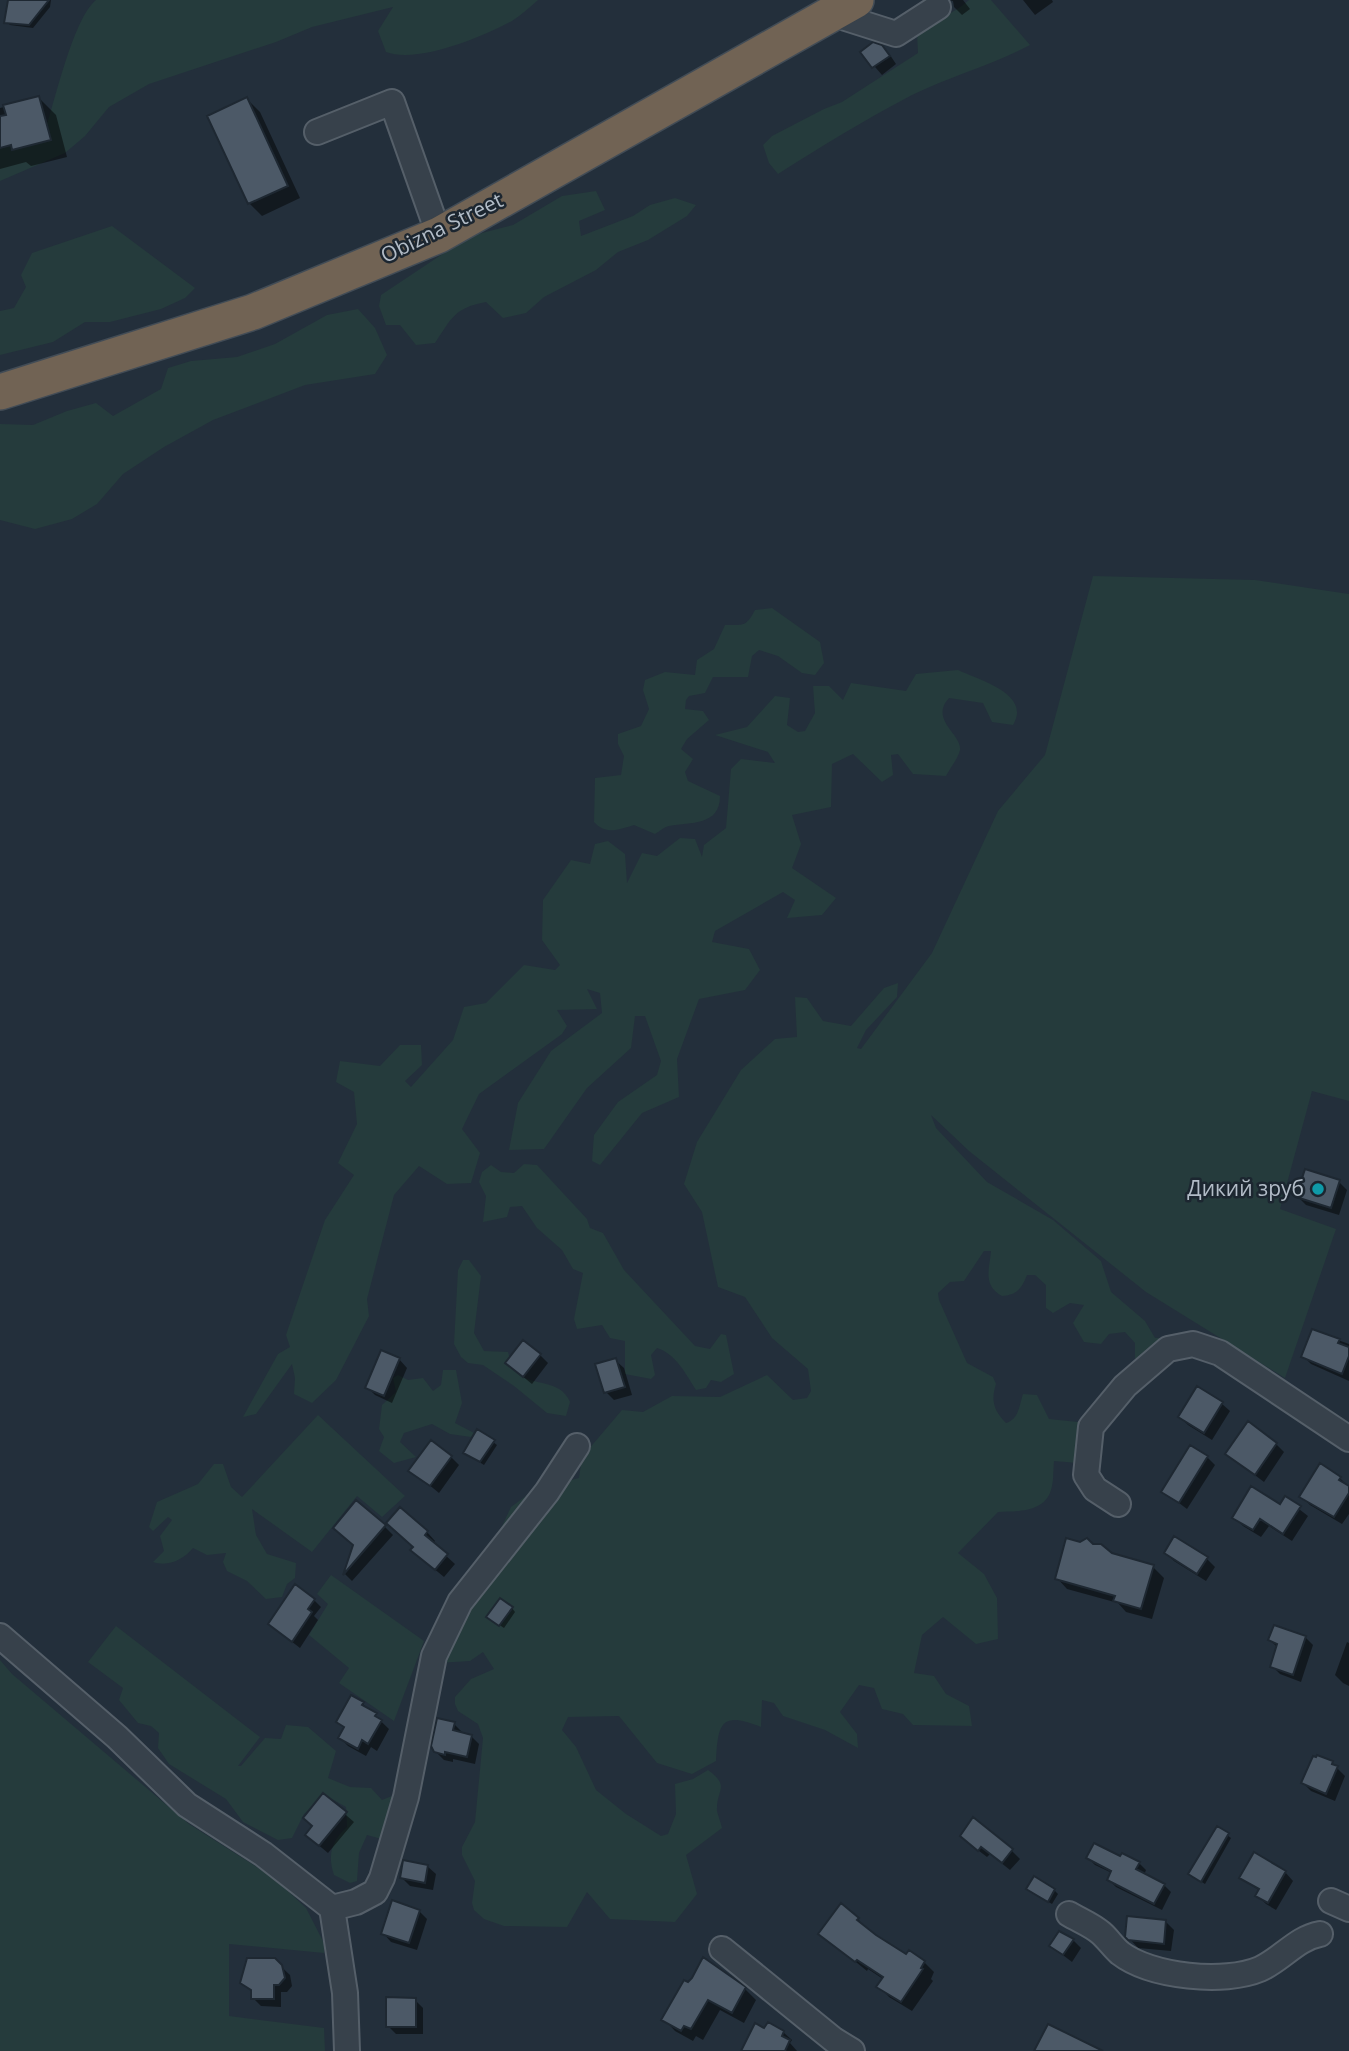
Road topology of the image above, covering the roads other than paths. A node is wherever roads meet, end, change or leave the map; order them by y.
1 (938, 6) dead end
2 (845, 7) edge
3 (317, 132) dead end
4 (439, 235) junction
5 (0, 393) edge
6 (1349, 1438) edge
7 (577, 1446) dead end
8 (1118, 1504) dead end
9 (0, 1636) edge
10 (332, 1908) junction
11 (1069, 1914) dead end
12 (1320, 1934) dead end
13 (722, 1949) dead end
14 (346, 2051) edge
15 (852, 2051) edge

1 - 2 street
2 - 4 highway, Obizna Street
3 - 4 street
4 - 5 highway, Obizna Street
6 - 8 street
7 - 10 street
9 - 10 street
10 - 14 street
11 - 12 street
13 - 15 street

